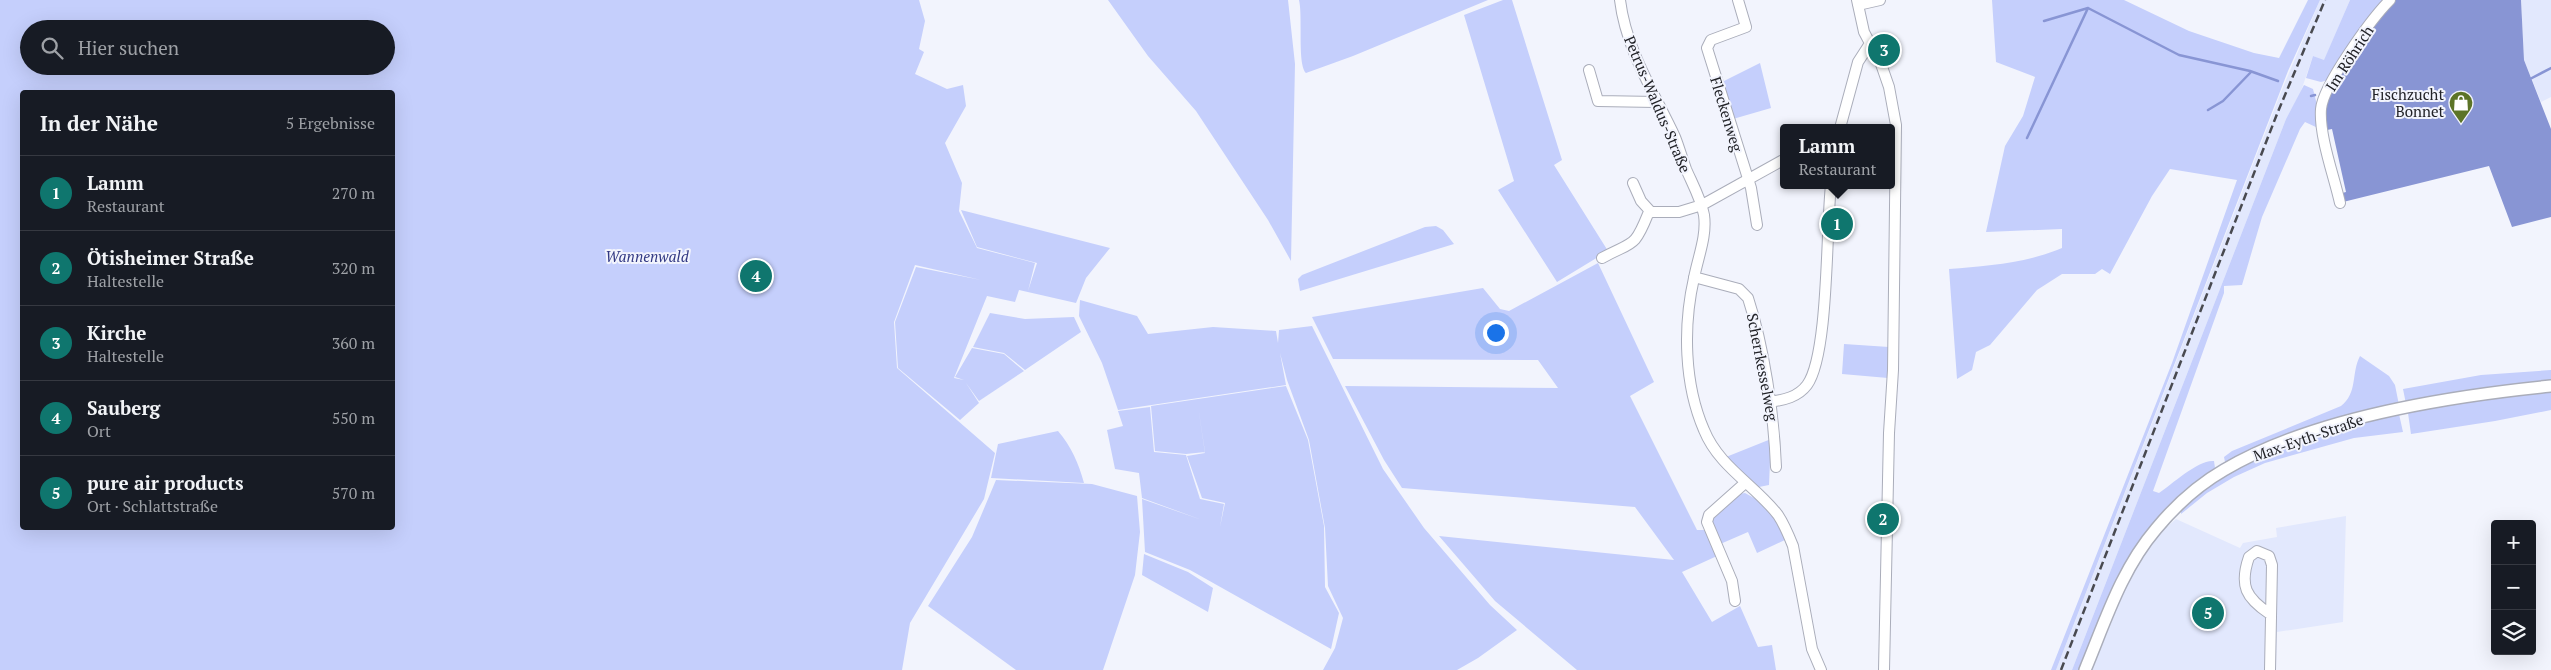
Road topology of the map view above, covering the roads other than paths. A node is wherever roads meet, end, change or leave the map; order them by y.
1 (1620, 0) edge
2 (1738, 0) edge
3 (1880, 0) edge
4 (2388, 2) edge
5 (1858, 3) edge
6 (1869, 45) junction
7 (1588, 70) dead end
8 (1656, 102) junction
9 (1841, 124) edge
10 (1780, 162) edge
11 (1749, 178) junction
12 (1633, 183) dead end
13 (1831, 189) edge
14 (2340, 203) dead end
15 (1702, 206) junction
16 (1651, 212) junction
17 (1757, 226) dead end
18 (1602, 258) dead end
19 (1694, 277) junction
20 (2551, 386) edge
21 (1770, 402) junction
22 (1776, 466) dead end
23 (1746, 483) junction
24 (1735, 601) dead end
25 (2270, 614) junction
26 (1821, 670) edge
27 (1884, 670) edge
28 (2085, 670) edge
29 (2270, 670) edge

1 - 8 street, Petrus-Waldus-Straße
2 - 11 street, Fleckenweg
3 - 5 street
4 - 14 street, Im Röhrich
5 - 6 street
6 - 9 street
6 - 27 street
7 - 8 street
8 - 15 street, Petrus-Waldus-Straße
10 - 11 street
11 - 15 street
11 - 17 street, Fleckenweg
12 - 16 street
13 - 21 street
15 - 16 street
15 - 19 street, Petrus-Waldus-Straße
16 - 18 street
19 - 21 street, Scherrkesselweg
19 - 23 street, Petrus-Waldus-Straße
20 - 28 street, Max-Eyth-Straße
21 - 22 street, Scherrkesselweg
23 - 24 street
23 - 26 street, Petrus-Waldus-Straße
25 - 25 street
25 - 29 street

